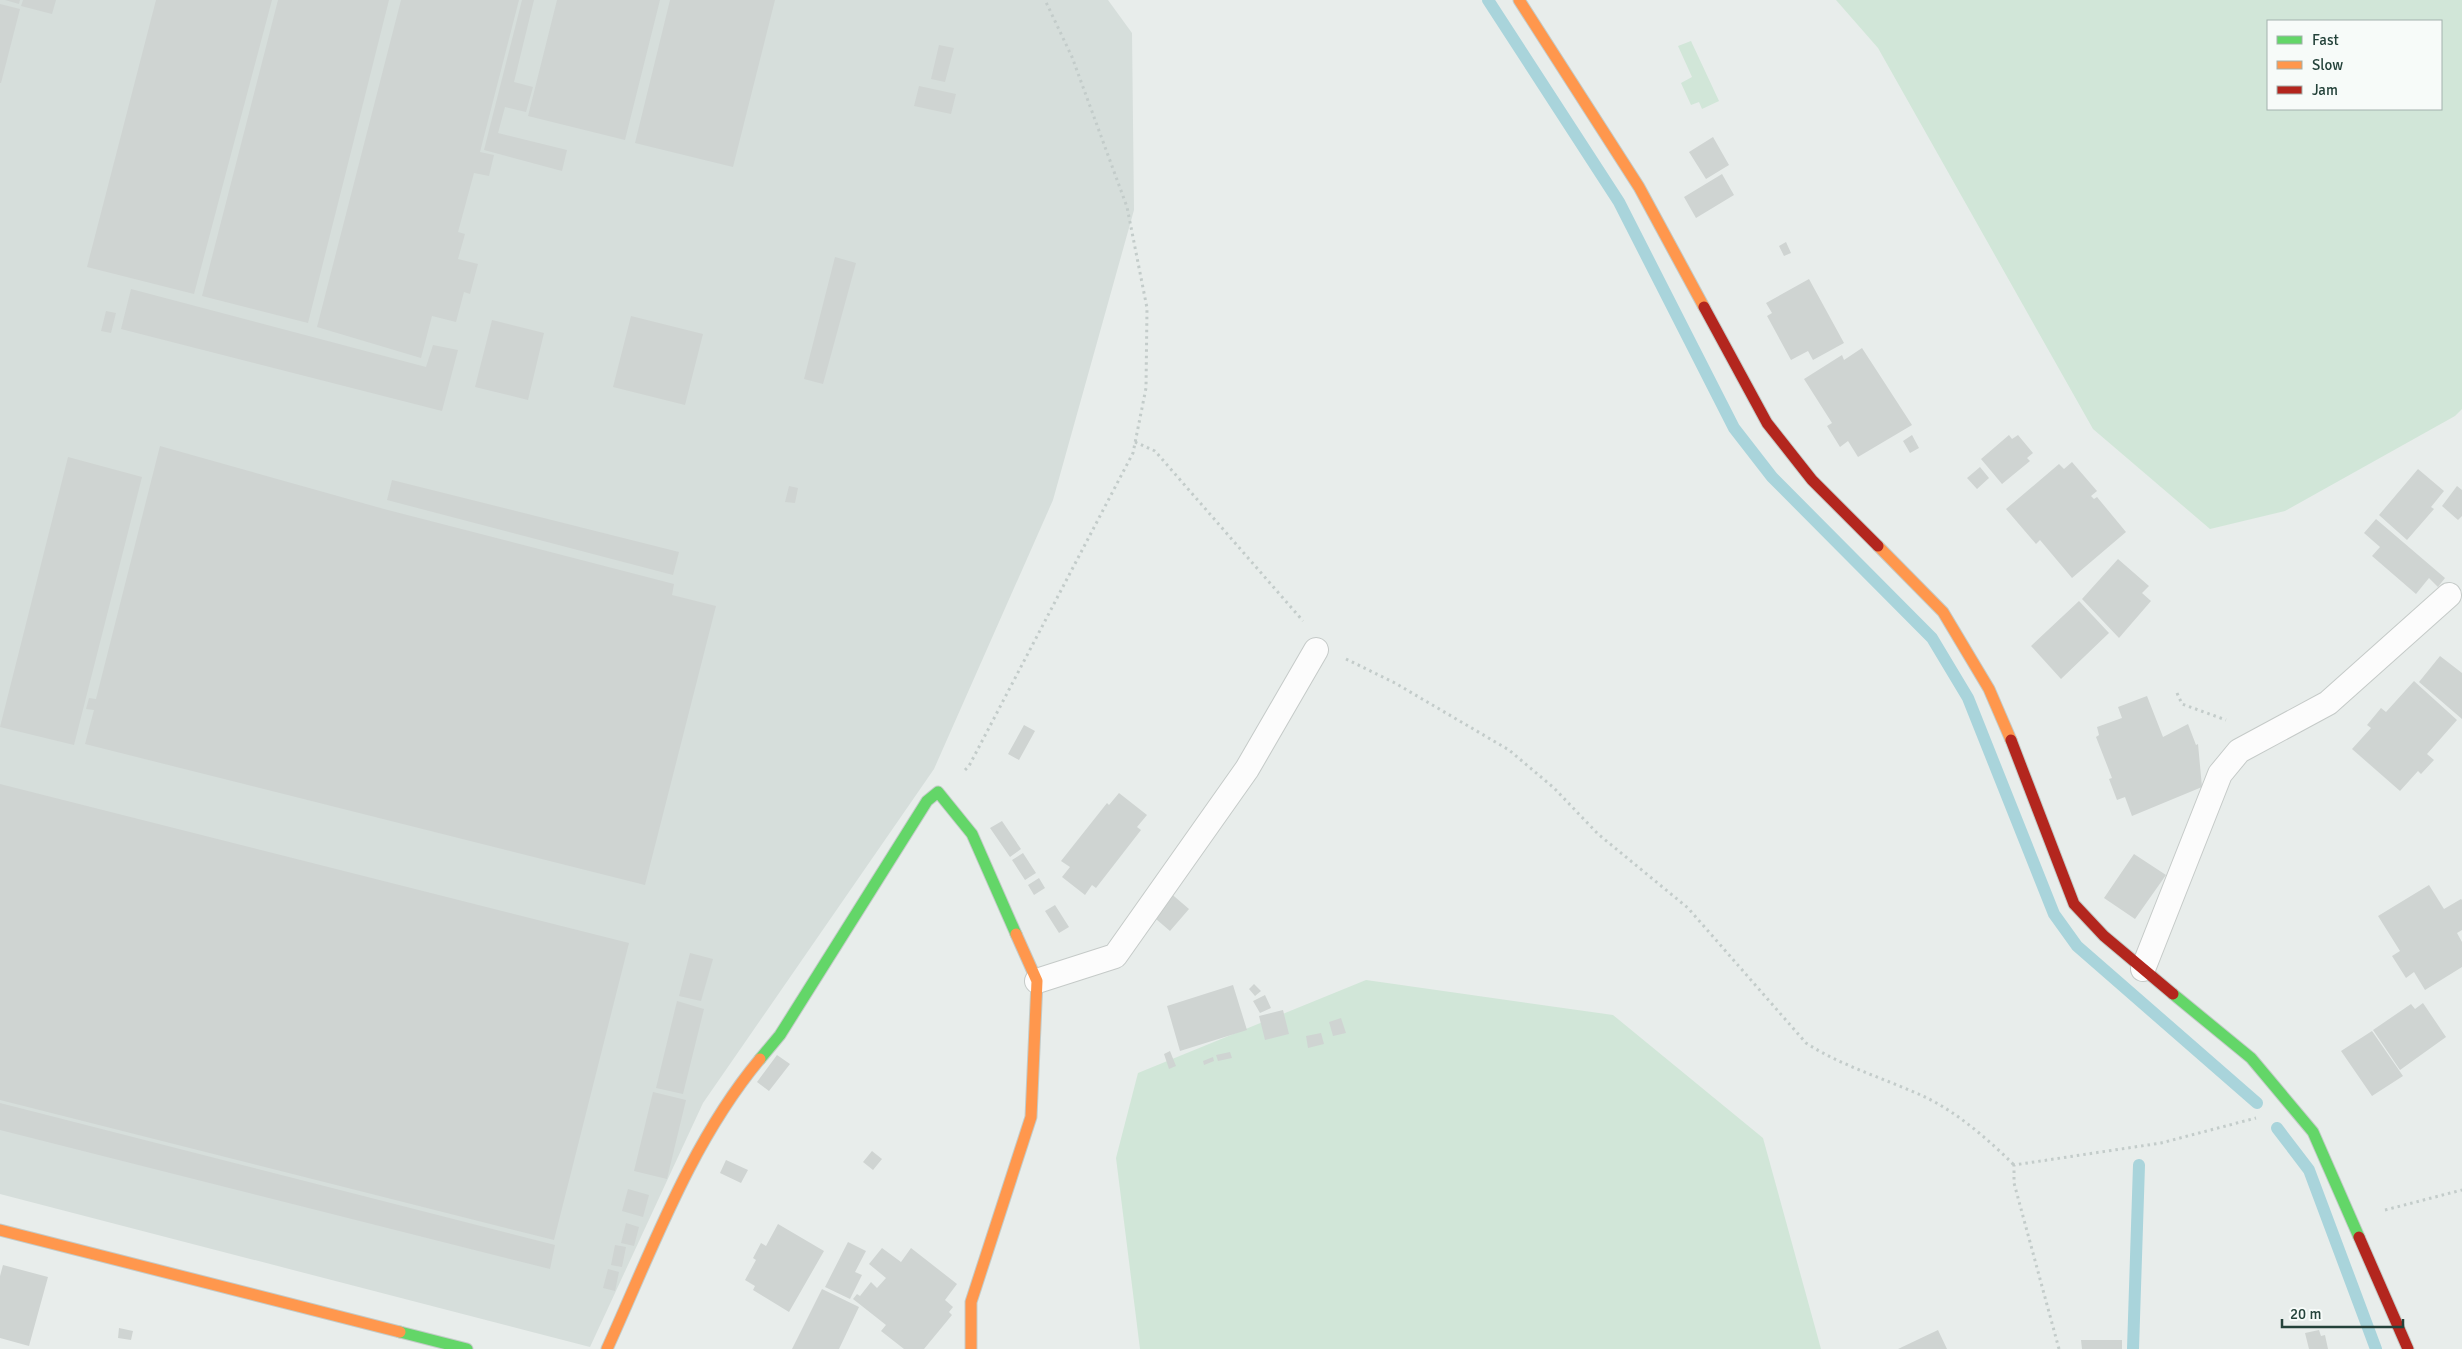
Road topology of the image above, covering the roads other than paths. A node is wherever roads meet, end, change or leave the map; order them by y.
1 (1519, 0) edge
2 (2449, 595) dead end
3 (1316, 650) road end
4 (2143, 969) junction
5 (1037, 981) junction
6 (0, 1230) edge
7 (467, 1349) edge
8 (607, 1349) edge
9 (971, 1349) edge
10 (2408, 1349) edge

1 - 4 street
2 - 4 lane
3 - 5 lane
4 - 10 street
5 - 8 street
5 - 9 street
6 - 7 street

